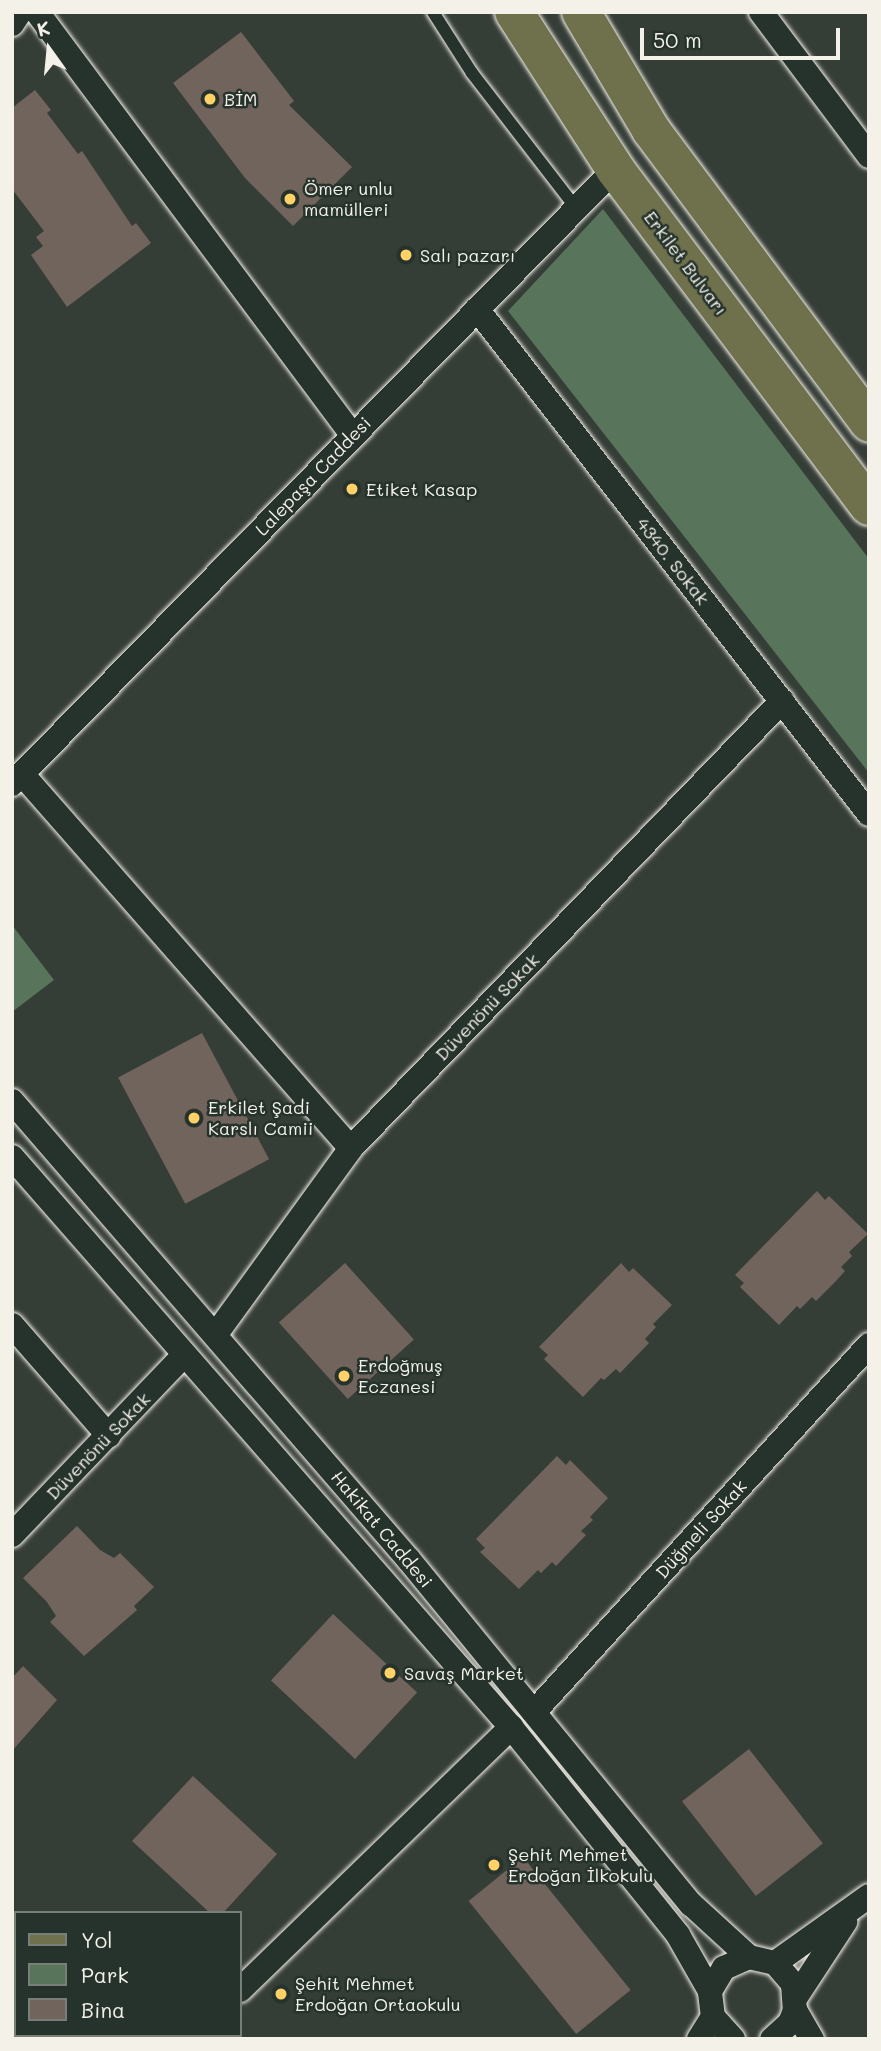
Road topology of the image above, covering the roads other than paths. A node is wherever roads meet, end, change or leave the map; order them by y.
1 (20, 12) edge
2 (37, 12) edge
3 (433, 12) edge
4 (514, 12) edge
5 (581, 12) edge
6 (761, 12) edge
7 (12, 24) edge
8 (869, 156) edge
9 (615, 169) junction
10 (576, 208) junction
11 (477, 309) junction
12 (869, 423) edge
13 (353, 436) junction
14 (869, 506) edge
15 (782, 701) junction
16 (17, 779) edge
17 (869, 814) edge
18 (12, 1101) edge
19 (351, 1148) junction
20 (12, 1157) edge
21 (12, 1325) edge
22 (216, 1334) junction
23 (869, 1345) edge
24 (183, 1356) junction
25 (109, 1436) junction
26 (12, 1535) edge
27 (534, 1712) junction
28 (511, 1727) junction
29 (860, 1904) edge
30 (749, 1957) junction
31 (775, 1963) junction
32 (242, 1988) edge
33 (710, 1991) junction
34 (795, 2003) junction
35 (712, 2017) junction
36 (699, 2039) edge
37 (733, 2039) edge
38 (772, 2039) edge
39 (812, 2039) edge

1 - 7 street
2 - 13 street
3 - 10 lane
4 - 9 main road, Erkilet Bulvarı
5 - 12 main road
6 - 8 street
9 - 10 street, Lalepaşa Caddesi
9 - 14 main road, Erkilet Bulvarı
10 - 11 street, Lalepaşa Caddesi
11 - 13 street, Lalepaşa Caddesi
11 - 15 street, 4340. Sokak
13 - 16 street, Lalepaşa Caddesi
15 - 17 street, 4340. Sokak
15 - 19 street, Düvenönü Sokak
16 - 19 street
18 - 22 street, Hakikat Caddesi
19 - 22 street, Düvenönü Sokak
20 - 24 street, Hakikat Caddesi
21 - 25 street
22 - 27 street, Hakikat Caddesi
23 - 27 street, Düğmeli Sokak
24 - 25 street, Düvenönü Sokak
24 - 28 street, Hakikat Caddesi
25 - 26 street, Düvenönü Sokak
27 - 30 street, Hakikat Caddesi
28 - 32 street
28 - 33 street, Hakikat Caddesi
29 - 31 street
29 - 34 street
30 - 31 street
30 - 33 street
31 - 34 street
33 - 35 street
34 - 38 street
34 - 39 street
35 - 36 street
35 - 37 street

